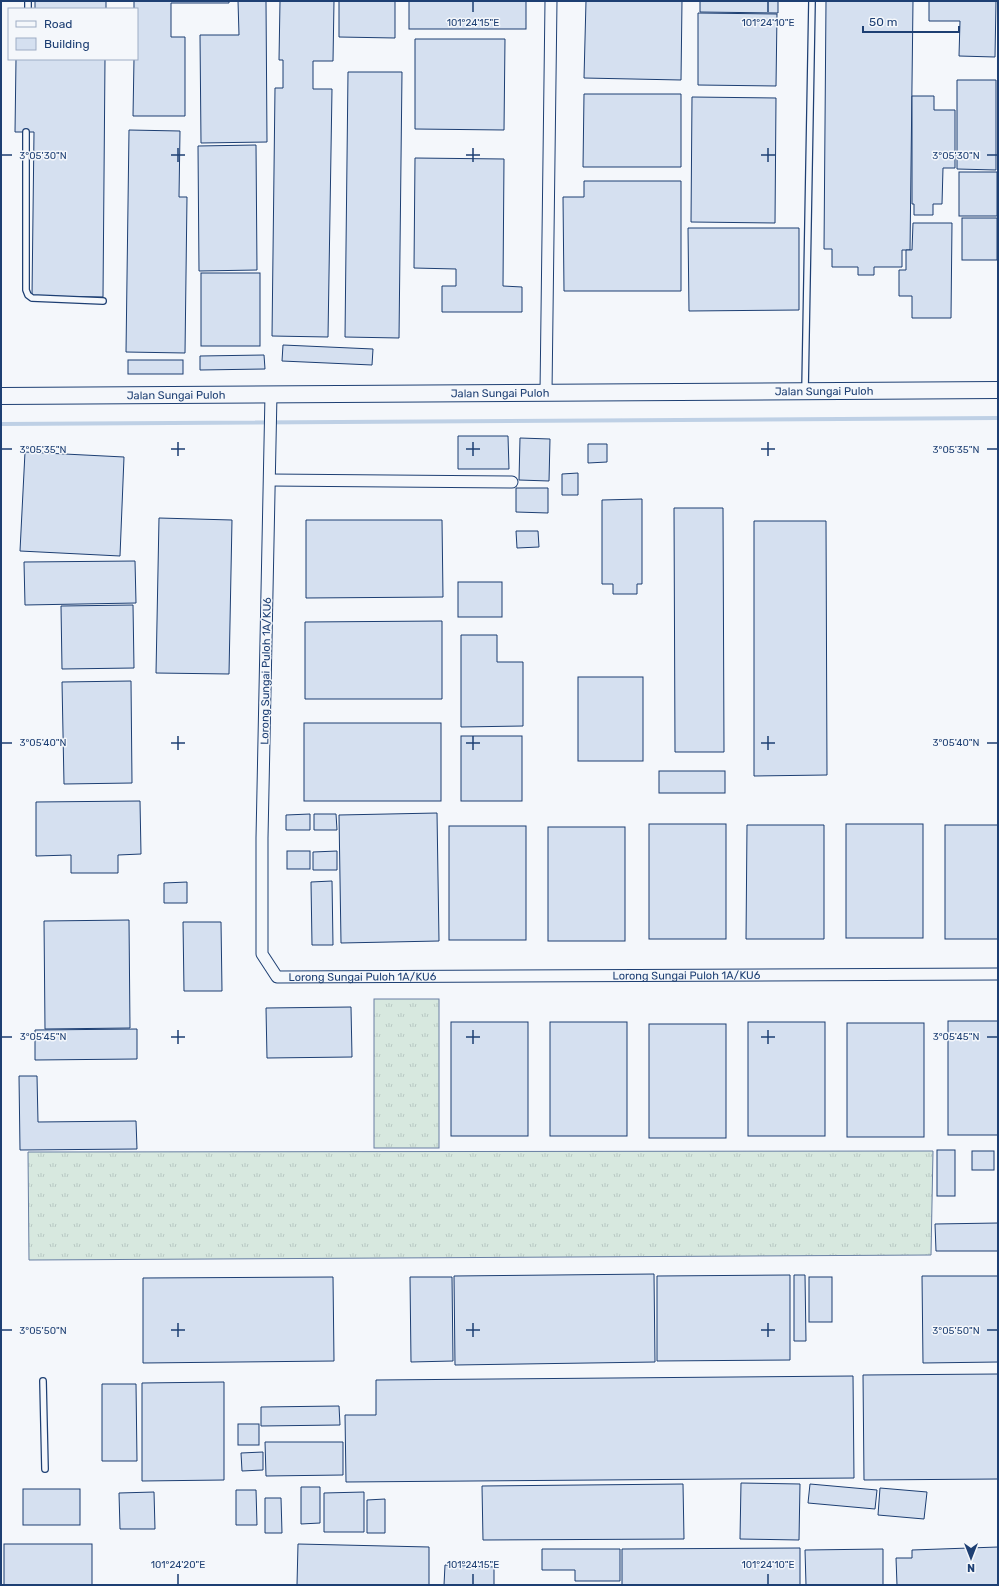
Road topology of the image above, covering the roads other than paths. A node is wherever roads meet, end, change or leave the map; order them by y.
1 (551, 1) edge
2 (812, 1) edge
3 (26, 132) dead end
4 (103, 301) dead end
5 (998, 390) edge
6 (805, 391) junction
7 (546, 392) junction
8 (271, 394) junction
9 (1, 396) edge
10 (270, 480) junction
11 (512, 482) dead end
12 (998, 974) edge
13 (43, 1381) dead end
14 (45, 1468) dead end

1 - 7 street
2 - 6 lane
3 - 4 lane
5 - 6 street, Jalan Sungai Puloh
6 - 7 street, Jalan Sungai Puloh
7 - 8 street, Jalan Sungai Puloh
8 - 9 street, Jalan Sungai Puloh
8 - 10 street, Lorong Sungai Puloh 1A/KU6
10 - 11 street
10 - 12 street, Lorong Sungai Puloh 1A/KU6
13 - 14 lane

